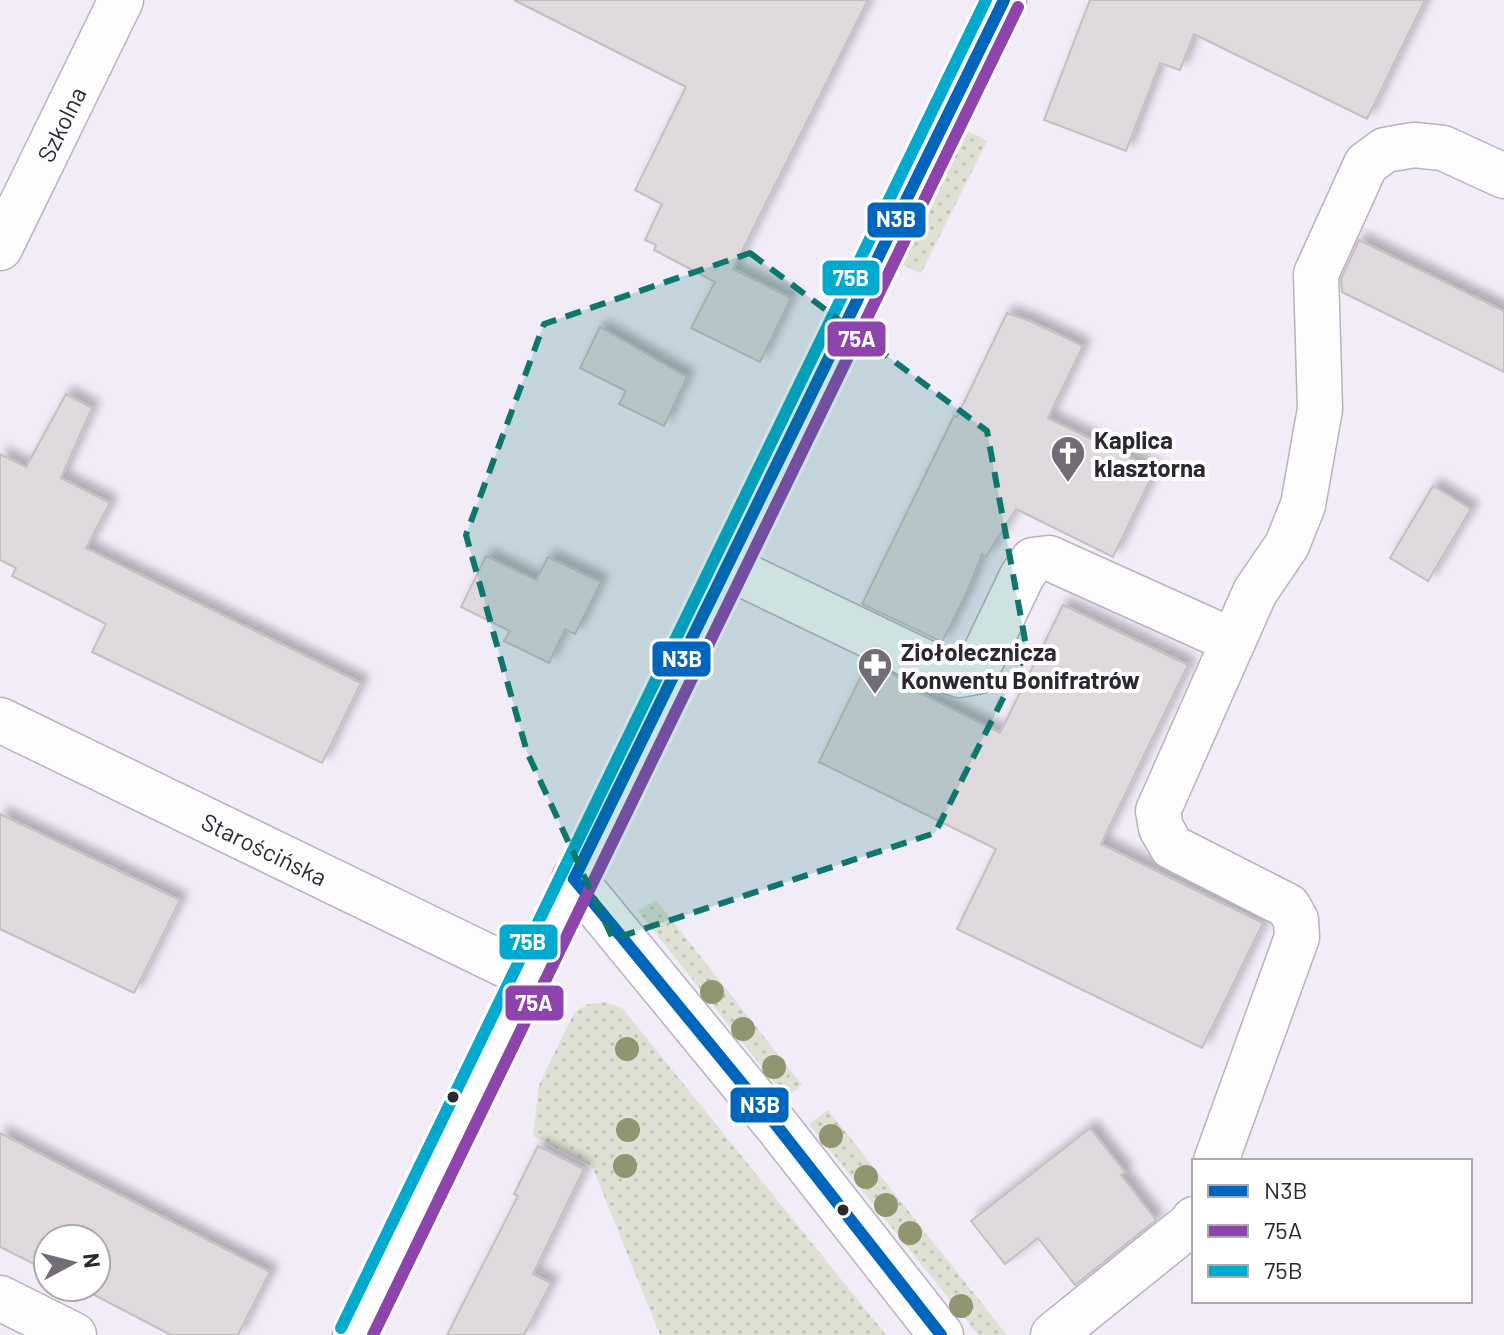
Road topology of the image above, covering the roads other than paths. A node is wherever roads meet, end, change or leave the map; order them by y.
1 (121, 0) edge
2 (1004, 0) edge
3 (1504, 176) edge
4 (0, 248) edge
5 (727, 567) junction
6 (1233, 641) junction
7 (0, 720) edge
8 (574, 879) junction
9 (528, 976) junction
10 (1217, 1159) edge
11 (1192, 1223) edge
12 (0, 1298) edge
13 (74, 1335) edge
14 (355, 1335) edge
15 (941, 1335) edge
16 (1053, 1335) edge

1 - 4 street, Szkolna
2 - 5 street
3 - 6 street
5 - 6 street
5 - 8 street
6 - 10 street
7 - 9 street, Starościńska
8 - 9 street
8 - 15 street
9 - 14 street
11 - 16 street
12 - 13 street

